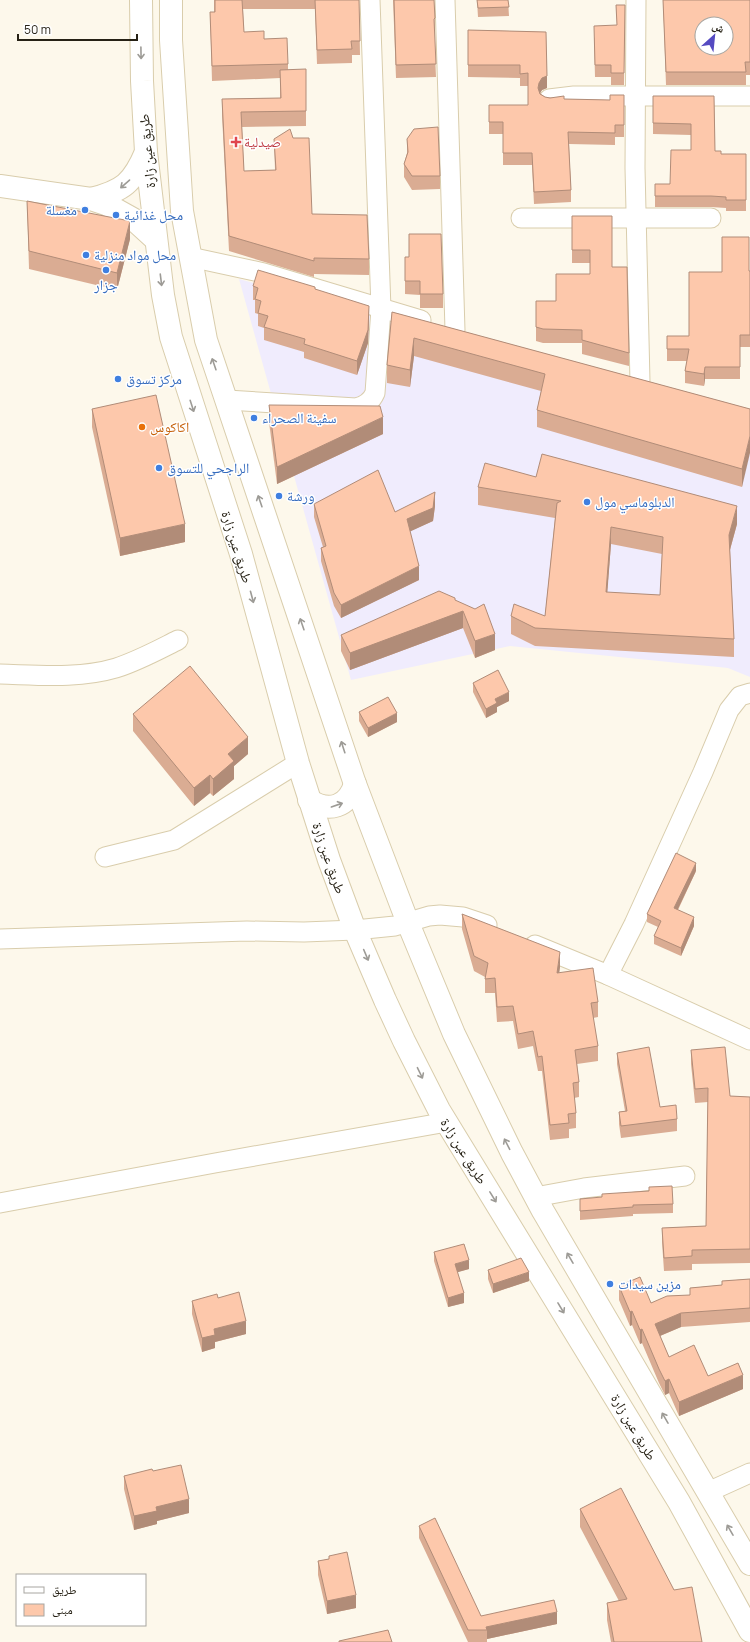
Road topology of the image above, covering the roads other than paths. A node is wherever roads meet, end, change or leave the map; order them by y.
1 (141, 0) edge
2 (171, 0) edge
3 (370, 0) edge
4 (445, 0) edge
5 (636, 0) edge
6 (750, 96) edge
7 (635, 97) junction
8 (549, 99) edge
9 (146, 152) junction
10 (0, 186) edge
11 (91, 199) junction
12 (635, 217) junction
13 (521, 218) dead end
14 (711, 218) dead end
15 (156, 240) junction
16 (190, 257) junction
17 (381, 309) junction
18 (640, 382) edge
19 (227, 400) junction
20 (178, 640) dead end
21 (0, 674) edge
22 (750, 693) edge
23 (298, 763) junction
24 (355, 784) junction
25 (309, 800) junction
26 (105, 857) dead end
27 (408, 923) junction
28 (355, 930) junction
29 (0, 938) edge
30 (608, 975) junction
31 (750, 1040) edge
32 (447, 1122) junction
33 (685, 1176) dead end
34 (535, 1198) junction
35 (0, 1203) edge
36 (750, 1472) edge
37 (708, 1492) junction
38 (750, 1564) edge
39 (750, 1631) edge

1 -> 9 main road, طريق عين زارة
2 - 16 main road
3 - 17 street
4 - 17 street
5 - 7 street
6 - 7 street
7 - 8 street
7 - 12 street
9 -> 11 main road
9 - 15 main road, طريق عين زارة
10 - 11 main road
11 - 15 main road
12 - 13 street
12 - 14 street
12 - 18 street
15 -> 23 main road, طريق عين زارة
16 - 17 street
19 -> 16 main road
17 - 19 street
24 -> 19 main road
20 - 21 street
22 - 30 street
23 - 25 main road, طريق عين زارة
23 - 26 street
25 -> 24 main road
24 - 27 main road
25 - 28 main road, طريق عين زارة
27 - 28 street
27 - 30 street
34 -> 27 main road
28 - 29 street
28 -> 32 main road, طريق عين زارة
30 - 31 street
32 - 35 street
32 -> 39 main road, طريق عين زارة
33 - 34 street
37 -> 34 main road
36 - 37 street
38 -> 37 main road

